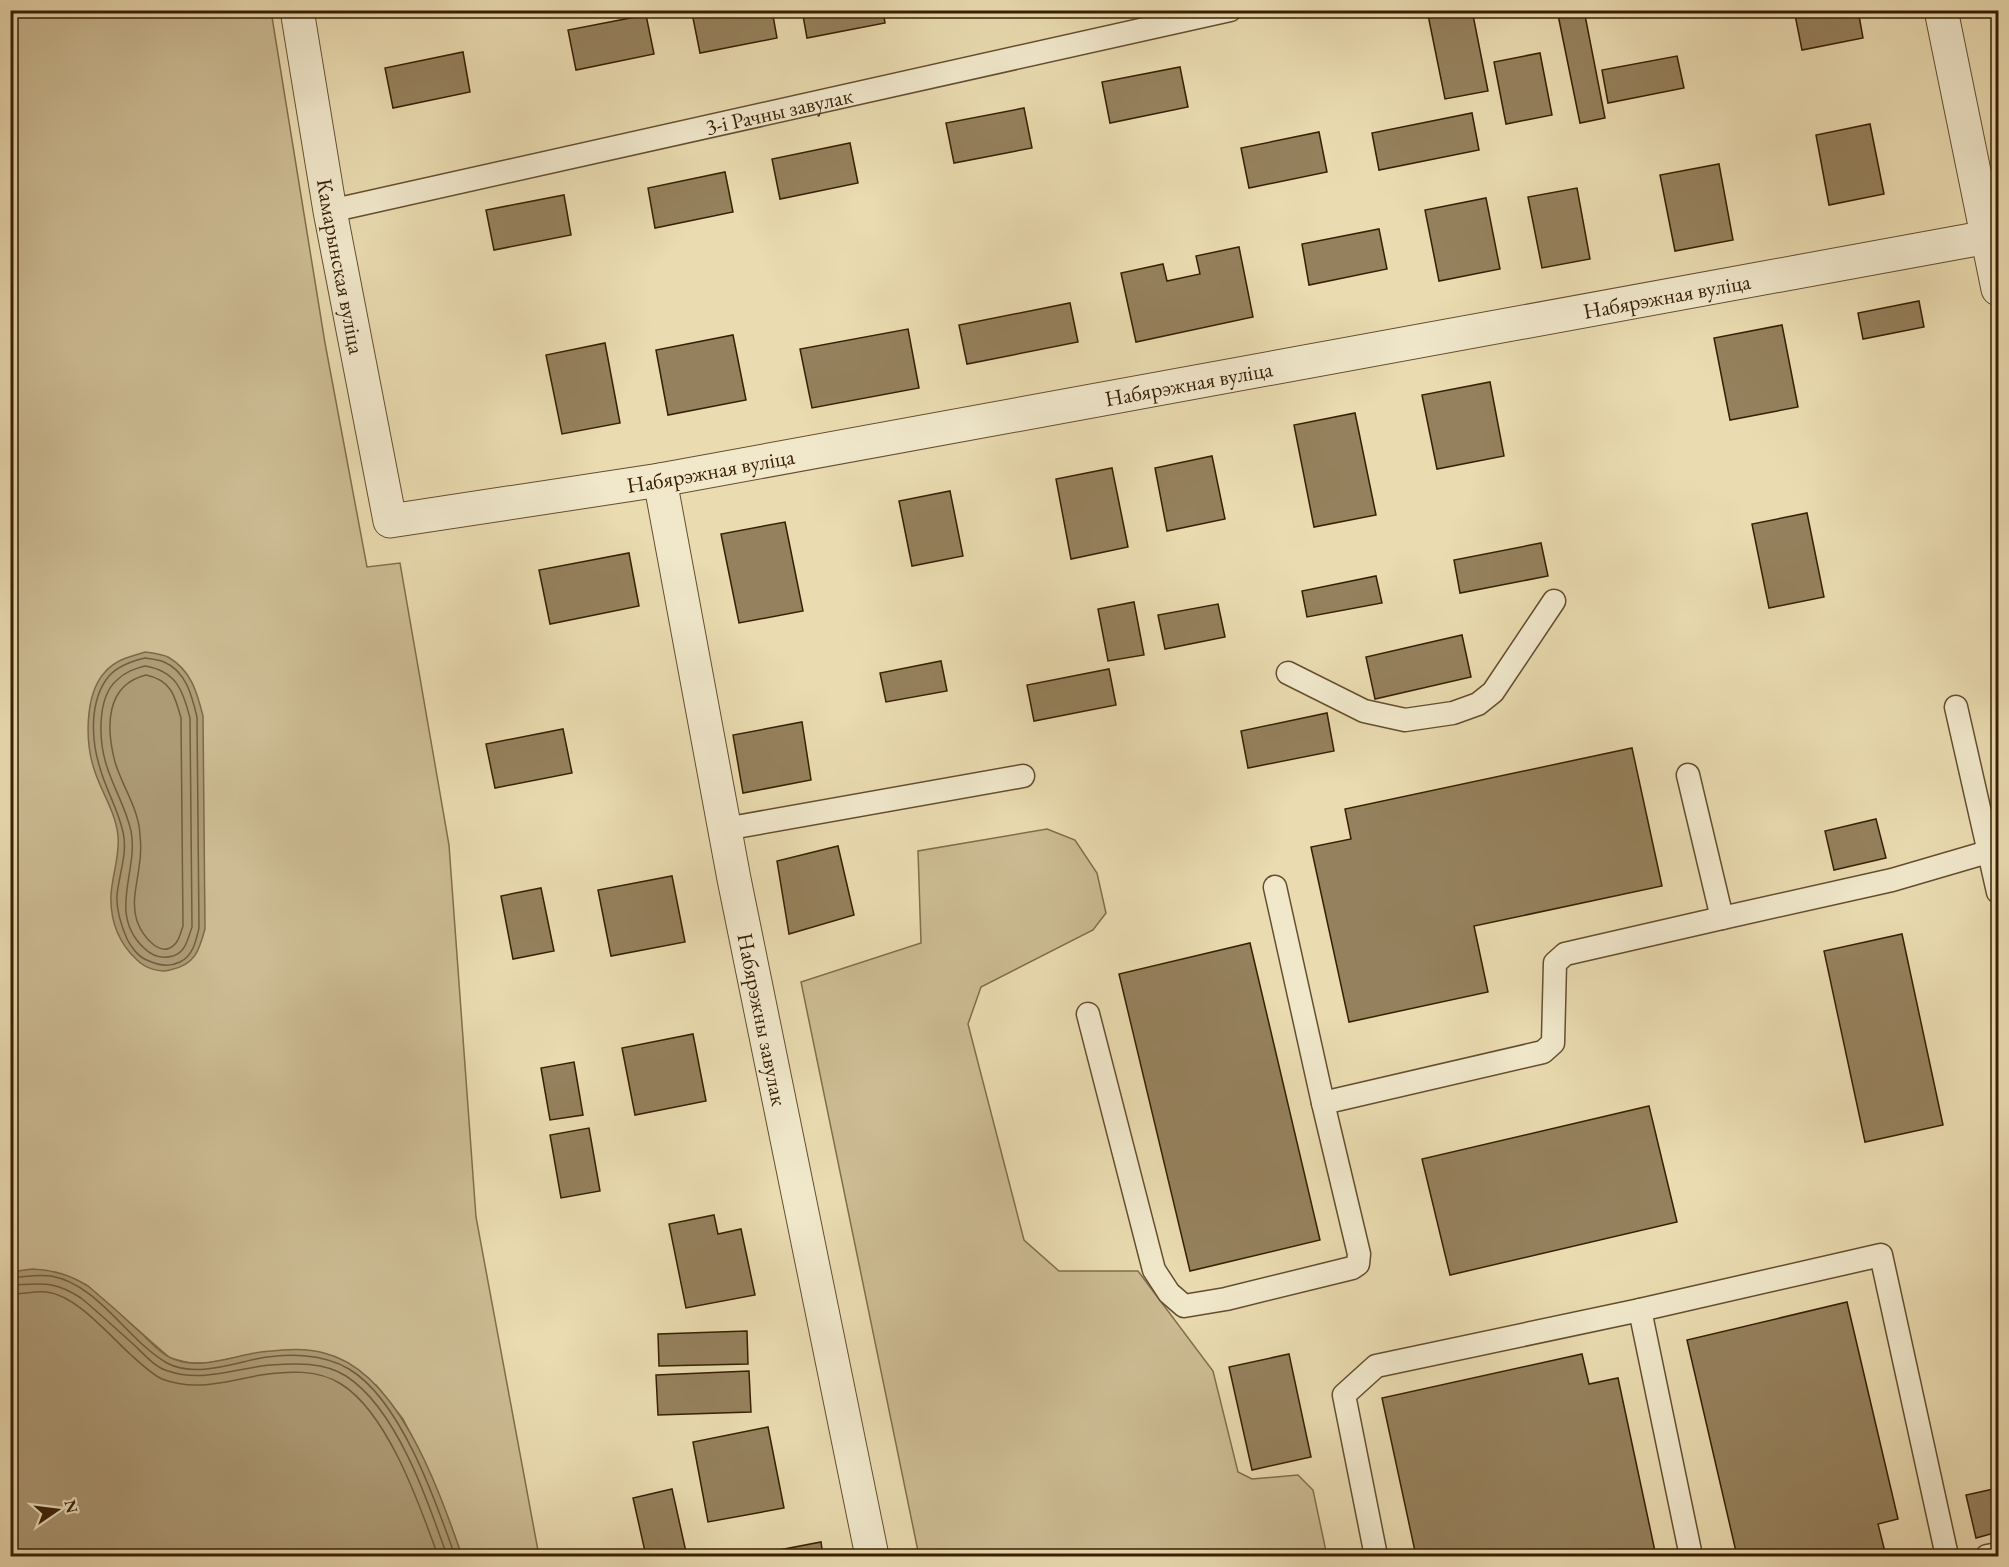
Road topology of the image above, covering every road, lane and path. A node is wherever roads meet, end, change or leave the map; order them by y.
1 (297, 10) edge
2 (1230, 10) edge
3 (1941, 10) edge
4 (330, 211) junction
5 (1988, 237) junction
6 (1998, 289) edge
7 (660, 480) junction
8 (390, 521) joint
9 (1554, 601) dead end
10 (1288, 673) dead end
11 (1956, 707) dead end
12 (1688, 775) dead end
13 (1023, 776) dead end
14 (725, 830) junction
15 (1994, 850) edge
16 (1275, 887) dead end
17 (1998, 892) edge
18 (1722, 918) junction
19 (1088, 1014) dead end
20 (1323, 1103) junction
21 (1640, 1310) junction
22 (1998, 1554) edge
23 (872, 1557) edge
24 (1376, 1557) edge
25 (1691, 1557) edge
26 (1947, 1557) edge
27 (1987, 1557) edge

1 - 4 street, Камарынская вуліца
2 - 4 lane, 3-і Рачны завулак
3 - 5 street
4 - 8 street, Камарынская вуліца
5 - 6 street
5 - 7 street, Набярэжная вуліца
7 - 8 street, Набярэжная вуліца
7 - 14 street, Набярэжны завулак
9 - 10 lane
11 - 15 lane
12 - 18 lane
13 - 14 lane
14 - 23 street, Набярэжны завулак
15 - 17 lane
15 - 18 lane
16 - 20 lane
18 - 20 lane
19 - 20 lane
21 - 24 lane
21 - 25 lane
21 - 26 lane
22 - 27 lane

